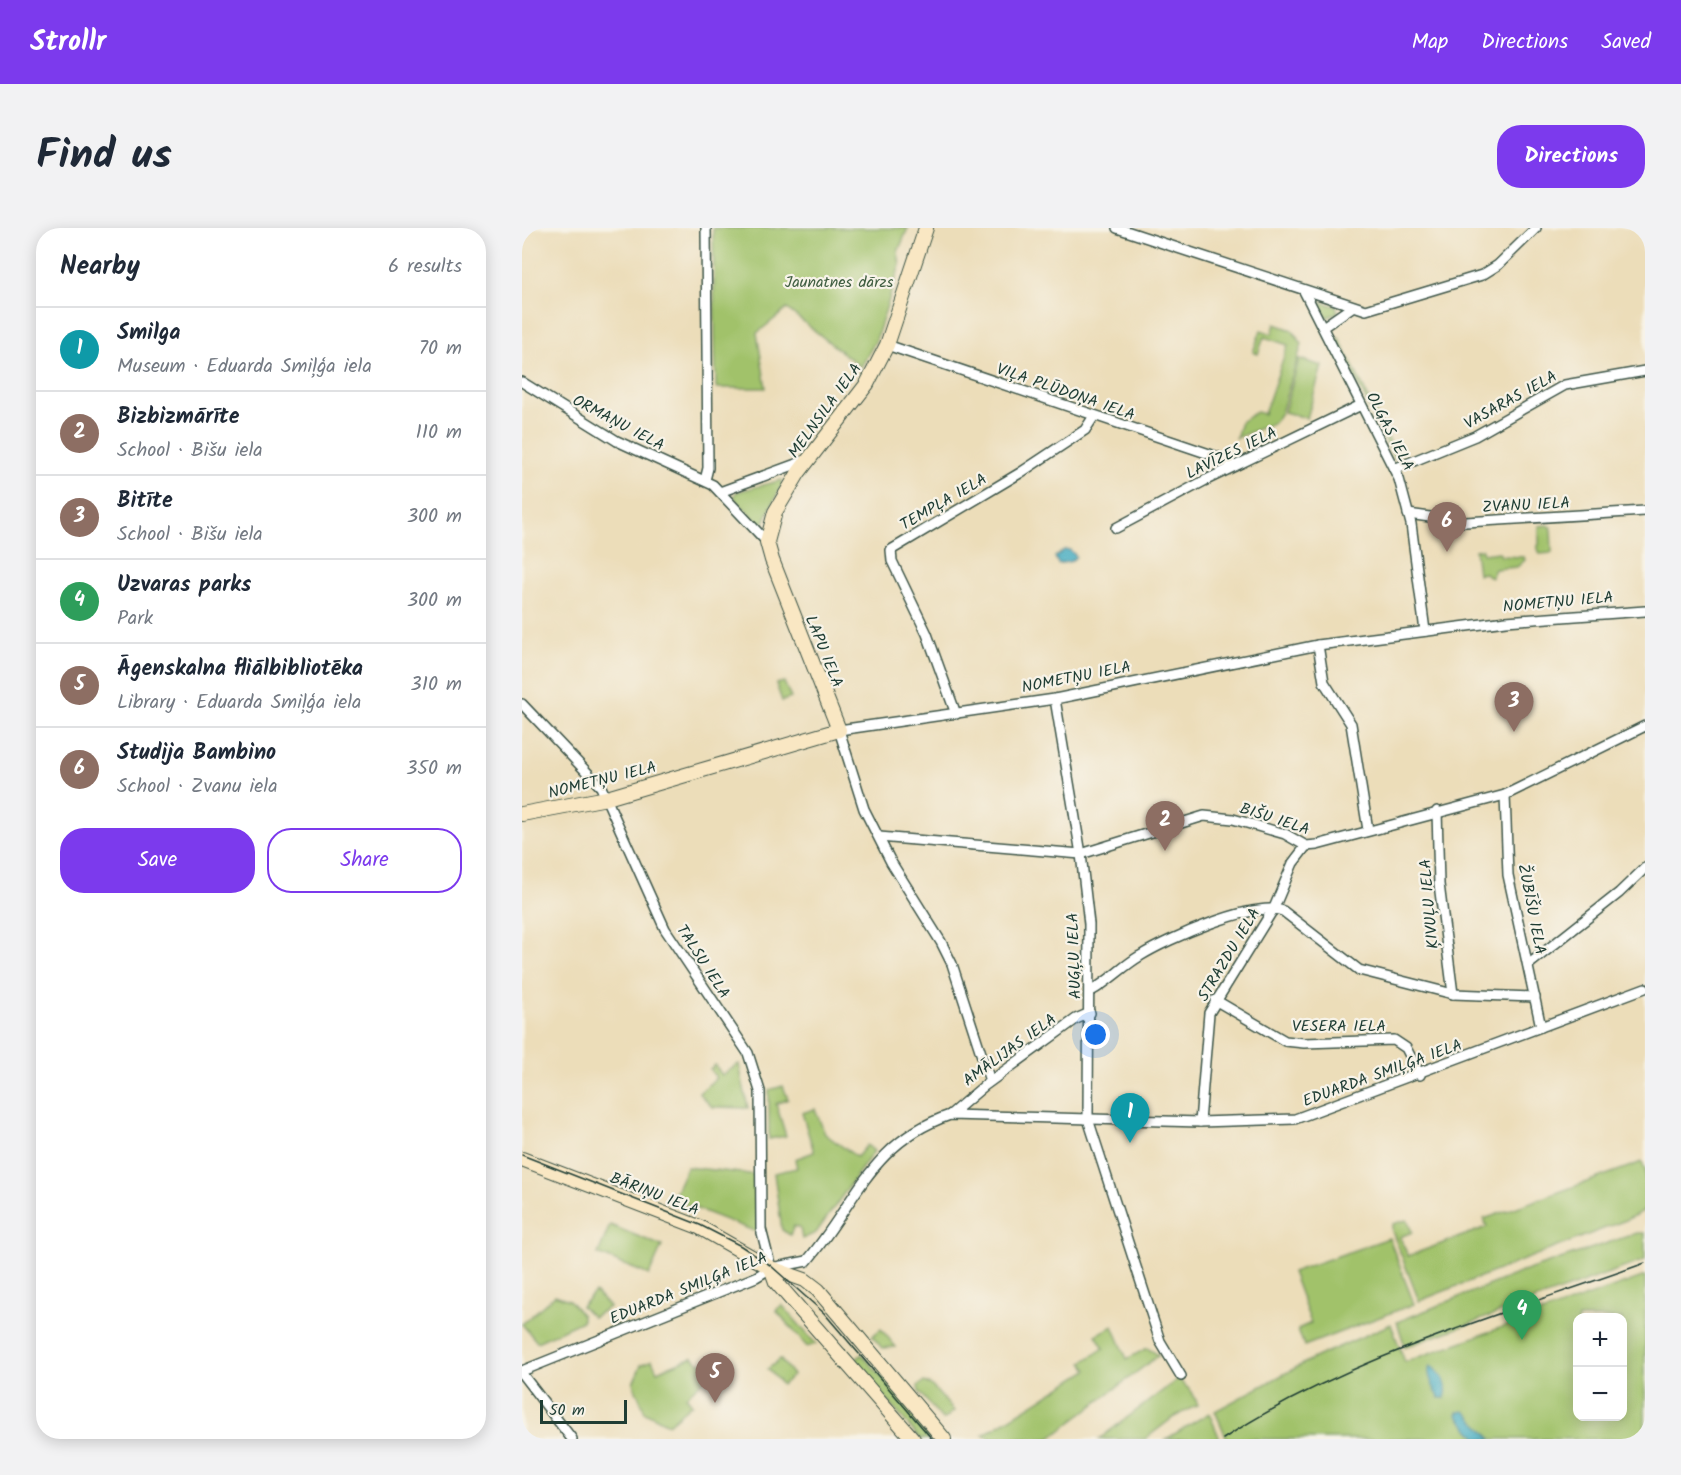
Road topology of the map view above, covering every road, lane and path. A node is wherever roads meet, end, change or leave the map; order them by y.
1 (706, 228) edge
2 (926, 228) edge
3 (1117, 228) edge
4 (1536, 228) edge
5 (1304, 291) junction
6 (1352, 307) junction
7 (1323, 327) junction
8 (887, 345) junction
9 (1645, 371) edge
10 (522, 382) edge
11 (1361, 405) junction
12 (1094, 416) junction
13 (809, 459) junction
14 (1234, 466) junction
15 (1394, 469) junction
16 (705, 480) junction
17 (720, 492) junction
18 (1645, 511) edge
19 (1408, 514) junction
20 (1116, 528) dead end
21 (767, 542) junction
22 (1645, 610) edge
23 (1425, 631) junction
24 (1318, 645) junction
25 (1055, 699) junction
26 (522, 704) edge
27 (956, 714) junction
28 (1645, 726) edge
29 (839, 730) junction
30 (1505, 795) junction
31 (607, 798) junction
32 (1437, 811) junction
33 (522, 814) edge
34 (1368, 830) junction
35 (879, 837) junction
36 (1306, 846) junction
37 (1081, 854) junction
38 (1645, 868) edge
39 (1274, 908) junction
40 (1528, 965) junction
41 (1645, 988) edge
42 (1090, 991) junction
43 (1453, 994) junction
44 (1535, 997) junction
45 (1215, 1000) junction
46 (1090, 1013) junction
47 (1541, 1027) junction
48 (1420, 1075) junction
49 (990, 1082) junction
50 (950, 1114) junction
51 (1088, 1119) junction
52 (1200, 1122) junction
53 (522, 1159) edge
54 (771, 1268) junction
55 (522, 1372) edge
56 (1181, 1376) dead end
57 (572, 1439) edge
58 (913, 1439) edge
59 (944, 1439) edge

1 - 16 street
2 - 8 street, MELNSILA IELA
3 - 5 street
4 - 6 street
5 - 6 street
5 - 7 street, OLGAS IELA
6 - 7 street
7 - 11 street, OLGAS IELA
8 - 12 street, VIĻA PLŪDOŅA IELA
8 - 13 street, MELNSILA IELA
9 - 15 street, VASARAS IELA
10 - 16 street, ORMAŅU IELA
11 - 14 street, LAVĪZES IELA
11 - 15 street, OLGAS IELA
12 - 14 street, VIĻA PLŪDOŅA IELA
12 - 27 street, TEMPĻA IELA
13 - 17 street
13 - 21 street, MELNSILA IELA
14 - 20 street, LAVĪZES IELA
15 - 19 street, OLGAS IELA
16 - 17 street, LAPU IELA
17 - 21 street, LAPU IELA
18 - 19 street, ZVANU IELA
19 - 23 street, OLGAS IELA
21 - 29 street, LAPU IELA
22 - 23 street, NOMETŅU IELA
23 - 24 street, NOMETŅU IELA
24 - 25 street, NOMETŅU IELA
24 - 34 street
25 - 27 street, NOMETŅU IELA
25 - 37 street, AUGĻU IELA
26 - 31 street, TALSU IELA
27 - 29 street, NOMETŅU IELA
28 - 30 street, BIŠU IELA
29 - 31 street, NOMETŅU IELA
29 - 35 street, LAPU IELA
30 - 32 street, BIŠU IELA
30 - 40 street, ŽUBĪŠU IELA
31 - 33 street, NOMETŅU IELA
31 - 54 street, TALSU IELA
32 - 34 street, BIŠU IELA
32 - 43 street, ĶIVUĻU IELA
34 - 36 street, BIŠU IELA
35 - 37 street, BIŠU IELA
35 - 49 street, LAPU IELA
36 - 37 street, BIŠU IELA
36 - 39 street, STRAZDU IELA
37 - 42 street, AUGĻU IELA
38 - 40 street
39 - 42 street
39 - 43 street
39 - 45 street, STRAZDU IELA
40 - 44 street, ŽUBĪŠU IELA
41 - 47 street, EDUARDA SMIĻĢA IELA
42 - 46 street, AUGĻU IELA
43 - 44 street
44 - 47 street, ŽUBĪŠU IELA
45 - 48 street, VESERA IELA
45 - 52 street, STRAZDU IELA
46 - 49 street, AMĀLIJAS IELA
46 - 51 street, AUGĻU IELA
47 - 48 street, EDUARDA SMIĻĢA IELA
48 - 52 street, EDUARDA SMIĻĢA IELA
49 - 50 street, AMĀLIJAS IELA
50 - 51 street, EDUARDA SMIĻĢA IELA
50 - 54 street, EDUARDA SMIĻĢA IELA
51 - 52 street, EDUARDA SMIĻĢA IELA
51 - 56 street, AUGĻU IELA
53 - 54 street, BĀRIŅU IELA
54 - 55 street, EDUARDA SMIĻĢA IELA
54 - 58 street, BĀRIŅU IELA
54 - 59 street, BĀRIŅU IELA
55 - 57 street

